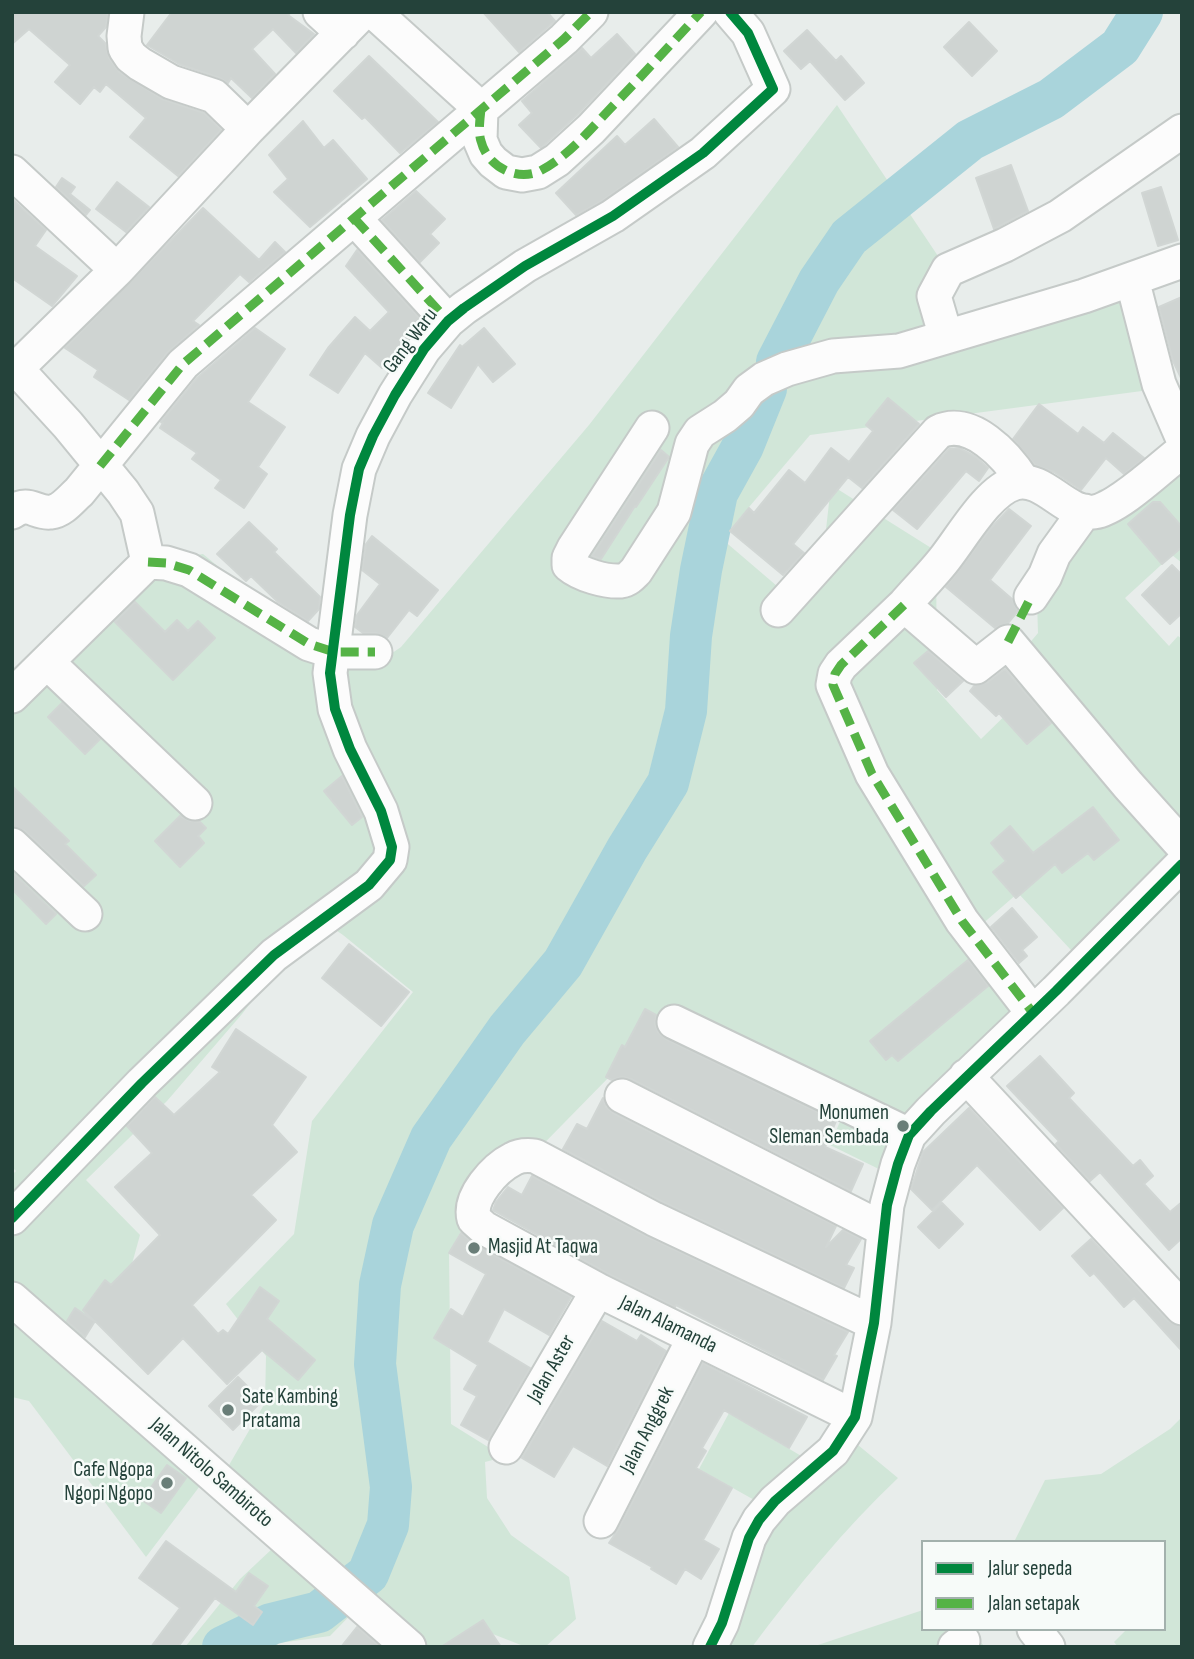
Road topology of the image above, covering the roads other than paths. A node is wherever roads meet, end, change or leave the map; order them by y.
1 (127, 12) edge
2 (374, 12) edge
3 (592, 12) edge
4 (701, 12) edge
5 (342, 19) edge
6 (748, 19) edge
7 (481, 109) junction
8 (248, 129) junction
9 (1182, 131) edge
10 (12, 172) edge
11 (354, 218) junction
12 (1182, 261) edge
13 (117, 270) junction
14 (1132, 279) junction
15 (448, 321) junction
16 (946, 337) junction
17 (15, 366) edge
18 (652, 428) dead end
19 (1182, 437) edge
20 (1182, 451) edge
21 (100, 466) junction
22 (1023, 481) junction
23 (12, 512) edge
24 (1085, 512) junction
25 (148, 562) junction
26 (1031, 597) dead end
27 (904, 605) junction
28 (778, 610) dead end
29 (334, 652) junction
30 (374, 652) dead end
31 (48, 663) junction
32 (12, 696) edge
33 (195, 803) dead end
34 (12, 845) edge
35 (1182, 845) edge
36 (1182, 864) edge
37 (85, 914) dead end
38 (1033, 1013) junction
39 (674, 1022) dead end
40 (966, 1076) junction
41 (622, 1096) dead end
42 (909, 1135) junction
43 (12, 1218) edge
44 (883, 1229) junction
45 (598, 1290) junction
46 (12, 1299) edge
47 (1182, 1308) edge
48 (874, 1323) junction
49 (694, 1338) junction
50 (855, 1417) junction
51 (506, 1447) dead end
52 (601, 1521) dead end
53 (1036, 1631) edge
54 (410, 1647) edge
55 (710, 1647) edge
56 (1048, 1647) edge

1 - 8 street
2 - 7 street
3 - 7 street
4 - 7 street
5 - 8 street
6 - 15 street, Gang Waru
7 - 11 street
8 - 13 street
9 - 16 street
10 - 13 street
11 - 15 street
11 - 21 street
12 - 14 street
13 - 17 street
14 - 16 street
14 - 19 street
15 - 29 street, Gang Waru
16 - 18 street
17 - 21 street
20 - 24 street
21 - 23 street
21 - 25 street
22 - 24 street
22 - 27 street
22 - 28 street
24 - 26 street
25 - 29 street
25 - 31 street
27 - 35 street
27 - 38 street
29 - 30 street
29 - 43 street, Gang Waru
31 - 32 street
31 - 33 street
34 - 37 street
36 - 38 street
38 - 40 street
39 - 42 street
40 - 42 street
40 - 47 street
41 - 44 street
42 - 44 street
44 - 48 street
45 - 48 street, Jalan Alamanda
45 - 49 street, Jalan Alamanda
45 - 51 street, Jalan Aster
46 - 54 street, Jalan Nitolo Sambiroto
48 - 50 street
49 - 50 street, Jalan Alamanda
49 - 52 street, Jalan Anggrek
50 - 55 street
53 - 56 street

